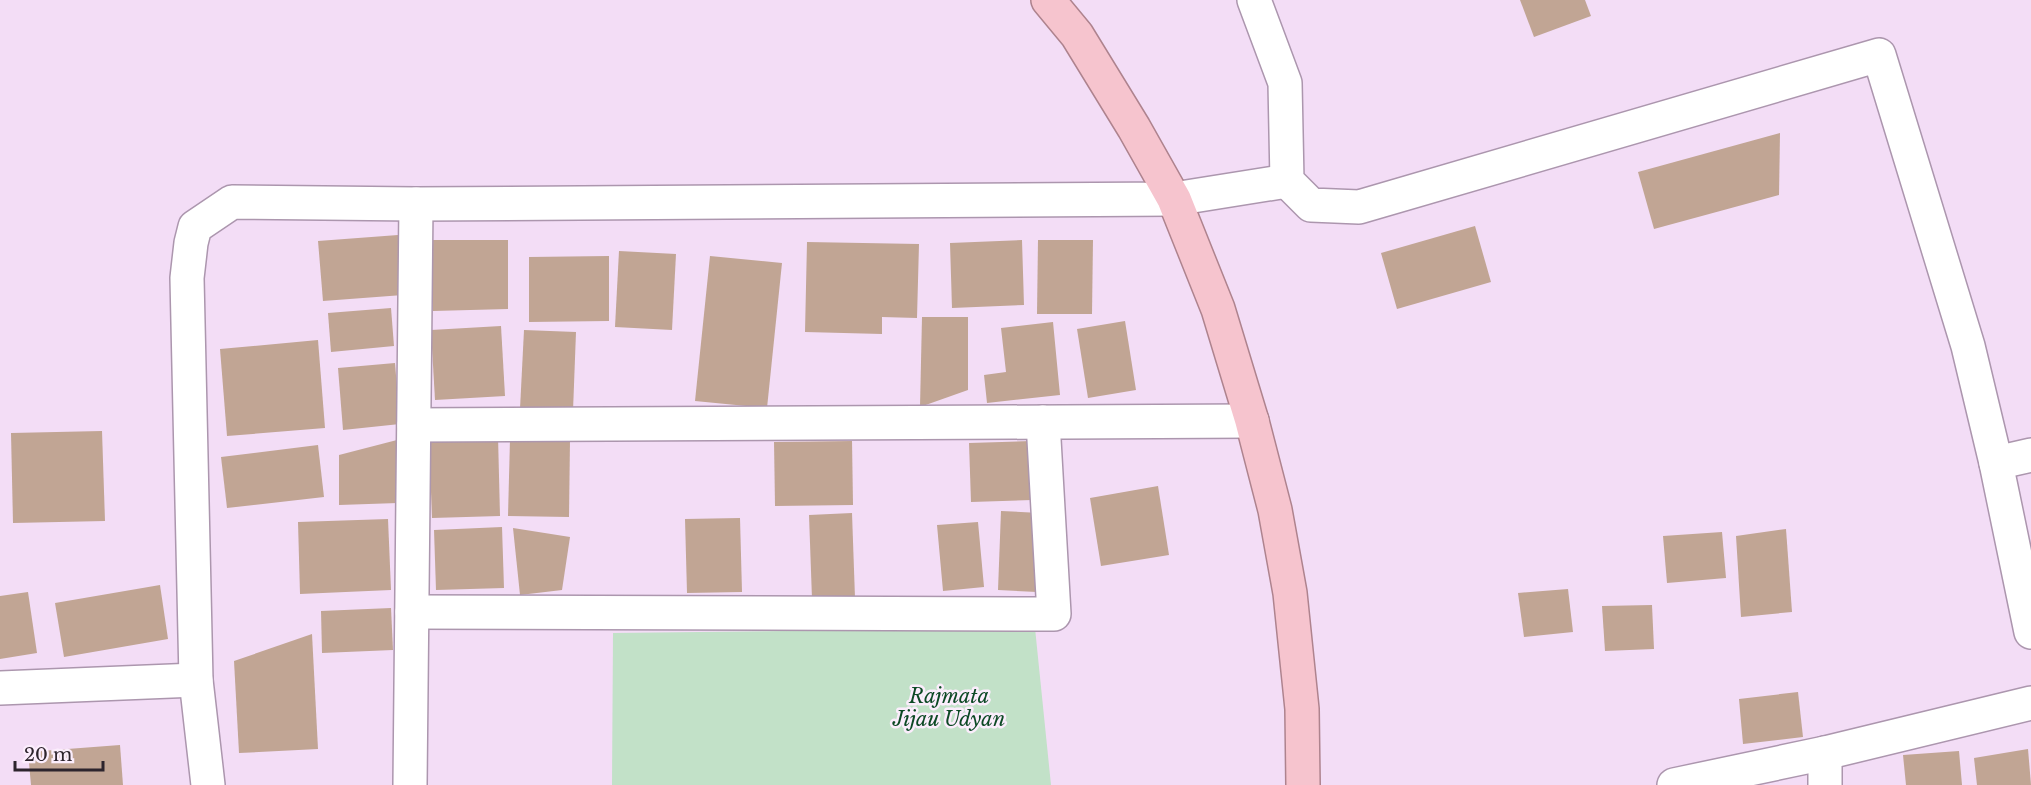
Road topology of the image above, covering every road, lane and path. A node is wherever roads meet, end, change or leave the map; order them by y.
1 (1048, 0) edge
2 (1254, 0) edge
3 (1287, 181) junction
4 (1174, 199) junction
5 (416, 204) junction
6 (1252, 421) junction
7 (1043, 422) junction
8 (414, 425) junction
9 (2031, 455) edge
10 (1996, 463) junction
11 (412, 612) junction
12 (2031, 632) edge
13 (196, 680) junction
14 (0, 688) edge
15 (2031, 703) edge
16 (1825, 753) junction
17 (208, 785) edge
18 (410, 785) edge
19 (1303, 785) edge
20 (1674, 785) edge
21 (1825, 785) edge

1 - 4 highway
2 - 3 street
3 - 4 street
3 - 10 street
4 - 5 street
4 - 6 highway
5 - 8 street
5 - 13 street
6 - 7 street
6 - 19 highway
7 - 8 street
7 - 11 street
8 - 11 street
9 - 10 street
10 - 12 street
11 - 18 street
13 - 14 street
13 - 17 street
15 - 16 street
16 - 20 street
16 - 21 street

